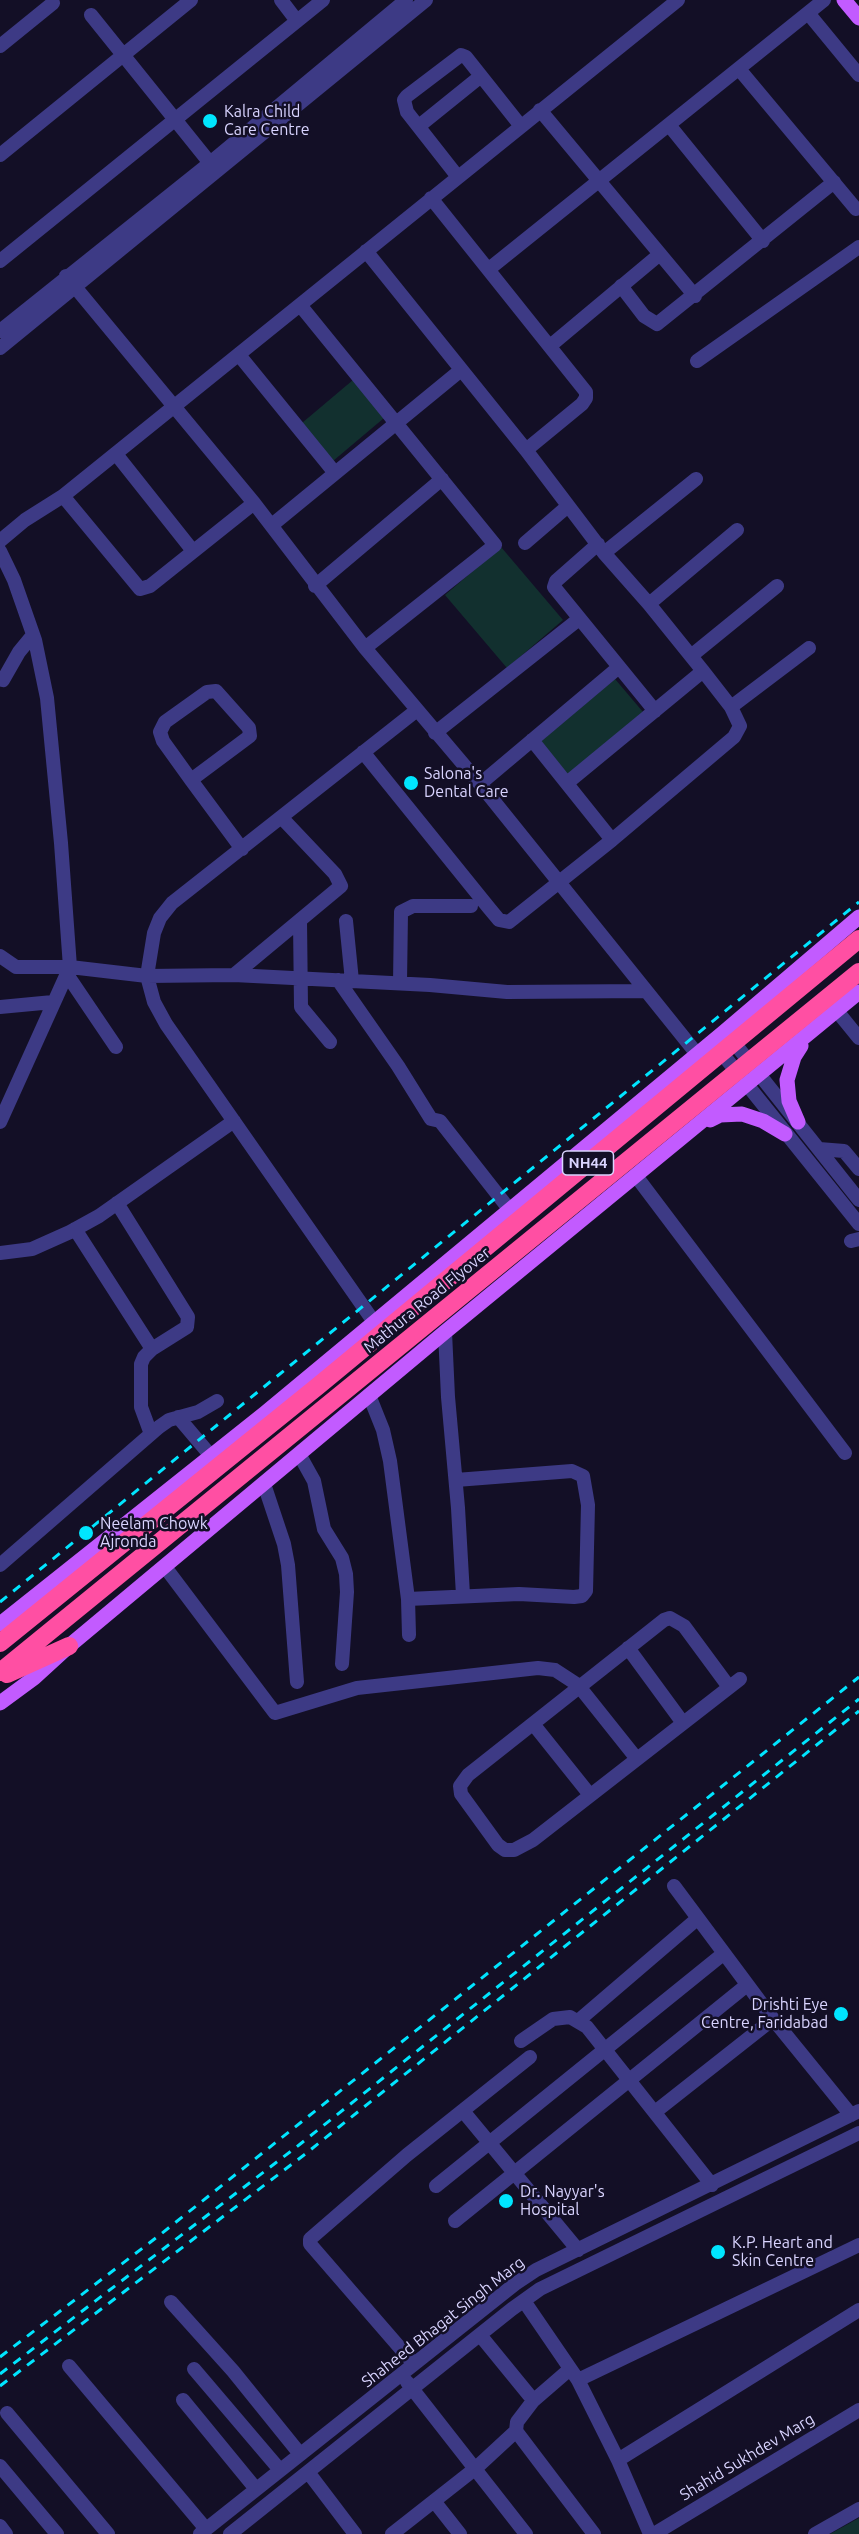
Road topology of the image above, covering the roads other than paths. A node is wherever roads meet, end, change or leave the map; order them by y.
1 (191, 0) edge
2 (280, 0) edge
3 (323, 0) edge
4 (406, 0) edge
5 (426, 0) edge
6 (678, 0) edge
7 (824, 0) edge
8 (844, 0) edge
9 (53, 3) dead end
10 (808, 13) junction
11 (91, 15) dead end
12 (859, 18) edge
13 (297, 21) junction
14 (0, 46) edge
15 (123, 55) junction
16 (739, 69) junction
17 (480, 75) junction
18 (859, 75) edge
19 (540, 110) junction
20 (175, 120) junction
21 (520, 125) junction
22 (669, 125) junction
23 (419, 126) junction
24 (0, 155) edge
25 (210, 163) junction
26 (458, 177) junction
27 (599, 181) junction
28 (834, 182) junction
29 (431, 198) junction
30 (856, 209) dead end
31 (763, 241) junction
32 (859, 246) edge
33 (366, 251) junction
34 (660, 254) junction
35 (2, 255) edge
36 (489, 269) junction
37 (66, 276) junction
38 (621, 286) junction
39 (76, 288) junction
40 (695, 296) junction
41 (300, 305) junction
42 (0, 331) edge
43 (550, 345) junction
44 (0, 348) edge
45 (239, 354) junction
46 (696, 361) dead end
47 (461, 370) junction
48 (175, 406) junction
49 (396, 423) junction
50 (526, 450) junction
51 (116, 454) junction
52 (335, 473) junction
53 (442, 479) junction
54 (696, 479) dead end
55 (63, 496) junction
56 (254, 503) junction
57 (568, 506) junction
58 (272, 525) junction
59 (737, 530) dead end
60 (0, 541) edge
61 (525, 543) dead end
62 (601, 549) junction
63 (0, 551) edge
64 (193, 551) junction
65 (315, 586) junction
66 (777, 586) dead end
67 (649, 604) junction
68 (579, 619) junction
69 (33, 635) junction
70 (365, 648) junction
71 (809, 648) dead end
72 (691, 656) junction
73 (619, 667) junction
74 (703, 671) junction
75 (0, 679) edge
76 (730, 707) junction
77 (417, 710) junction
78 (655, 711) junction
79 (435, 733) junction
80 (532, 740) junction
81 (363, 752) junction
82 (191, 780) junction
83 (567, 783) junction
84 (480, 784) junction
85 (281, 817) junction
86 (612, 840) junction
87 (242, 849) junction
88 (559, 883) junction
89 (471, 906) dead end
90 (859, 917) edge
91 (300, 921) junction
92 (346, 921) dead end
93 (859, 939) edge
94 (0, 956) edge
95 (68, 970) junction
96 (859, 972) edge
97 (234, 975) junction
98 (147, 976) junction
99 (301, 980) junction
100 (345, 980) junction
101 (400, 983) junction
102 (646, 991) junction
103 (859, 992) edge
104 (53, 1002) junction
105 (757, 1004) junction
106 (0, 1007) edge
107 (837, 1011) junction
108 (808, 1035) junction
109 (719, 1036) junction
110 (859, 1038) edge
111 (330, 1042) dead end
112 (116, 1047) dead end
113 (793, 1048) junction
114 (697, 1054) junction
115 (761, 1075) junction
116 (747, 1086) junction
117 (657, 1088) junction
118 (234, 1121) junction
119 (0, 1122) edge
120 (798, 1122) junction
121 (697, 1126) junction
122 (785, 1134) junction
123 (819, 1149) junction
124 (859, 1168) edge
125 (636, 1176) junction
126 (859, 1200) edge
127 (117, 1203) junction
128 (509, 1209) junction
129 (859, 1224) edge
130 (75, 1229) junction
131 (0, 1253) edge
132 (374, 1322) junction
133 (445, 1332) junction
134 (152, 1349) junction
135 (369, 1395) junction
136 (217, 1401) dead end
137 (265, 1413) junction
138 (178, 1417) junction
139 (151, 1434) junction
140 (845, 1453) dead end
141 (299, 1454) junction
142 (210, 1456) junction
143 (456, 1480) junction
144 (264, 1484) junction
145 (195, 1485) junction
146 (0, 1565) edge
147 (165, 1567) junction
148 (462, 1595) junction
149 (408, 1599) junction
150 (0, 1624) edge
151 (409, 1635) dead end
152 (0, 1643) edge
153 (69, 1646) junction
154 (627, 1648) junction
155 (342, 1664) dead end
156 (0, 1674) edge
157 (297, 1682) dead end
158 (578, 1685) junction
159 (0, 1703) edge
160 (683, 1723) junction
161 (534, 1725) junction
162 (637, 1759) junction
163 (590, 1795) junction
164 (674, 1886) dead end
165 (697, 1919) junction
166 (723, 1954) junction
167 (747, 1985) junction
168 (772, 2019) junction
169 (578, 2020) junction
170 (521, 2041) dead end
171 (607, 2049) junction
172 (530, 2057) dead end
173 (631, 2081) junction
174 (463, 2111) junction
175 (655, 2112) junction
176 (855, 2113) edge
177 (859, 2133) edge
178 (489, 2143) junction
179 (513, 2174) junction
180 (712, 2185) junction
181 (436, 2186) dead end
182 (455, 2221) dead end
183 (859, 2245) edge
184 (578, 2250) junction
185 (524, 2301) junction
186 (171, 2302) dead end
187 (859, 2310) edge
188 (480, 2335) junction
189 (414, 2364) junction
190 (69, 2366) dead end
191 (194, 2369) dead end
192 (401, 2374) junction
193 (574, 2374) junction
194 (413, 2389) junction
195 (529, 2395) dead end
196 (183, 2400) dead end
197 (859, 2410) edge
198 (7, 2413) dead end
199 (516, 2431) junction
200 (300, 2454) junction
201 (618, 2460) junction
202 (0, 2466) edge
203 (476, 2468) junction
204 (280, 2470) junction
205 (308, 2472) junction
206 (256, 2489) junction
207 (434, 2501) junction
208 (859, 2510) edge
209 (0, 2526) edge
210 (203, 2532) edge
211 (6, 2534) edge
212 (57, 2534) edge
213 (108, 2534) edge
214 (231, 2534) edge
215 (355, 2534) edge
216 (392, 2534) edge
217 (460, 2534) edge
218 (526, 2534) edge
219 (594, 2534) edge
220 (652, 2534) edge
221 (815, 2534) edge

1 - 15 street
2 - 13 street
3 - 13 street
4 - 25 street
5 - 39 street
6 - 19 street
7 - 10 street
8 - 12 main road
9 - 14 street
10 - 16 street
10 - 18 street
11 - 15 street
13 - 20 street
15 - 20 street
15 - 24 street
16 - 22 street
16 - 28 street
17 - 21 street
17 - 23 street
17 - 23 street
19 - 21 street
19 - 27 street
20 - 25 street
20 - 35 street
21 - 26 street
22 - 27 street
22 - 31 street
23 - 26 street
25 - 37 street
26 - 29 street
27 - 34 street
27 - 36 street
28 - 30 street
28 - 31 street
29 - 33 street
29 - 36 street
31 - 40 street
32 - 46 street
33 - 41 street
33 - 47 street
34 - 38 street
34 - 40 street
36 - 43 street
37 - 39 street
37 - 42 street
38 - 40 street
38 - 43 street
39 - 44 street
39 - 48 street
41 - 45 street
41 - 49 street
43 - 50 street
45 - 48 street
45 - 52 street
47 - 49 street
47 - 50 street
48 - 51 street
48 - 56 street
49 - 52 street
49 - 53 street
50 - 57 street
51 - 55 street
51 - 64 street
52 - 58 street
53 - 65 street
53 - 70 street
54 - 62 street
55 - 60 street
55 - 64 street
56 - 58 street
56 - 64 street
57 - 61 street
57 - 62 street
58 - 65 street
59 - 67 street
62 - 67 street
62 - 68 street
63 - 69 street
65 - 70 street
66 - 72 street
67 - 72 street
68 - 73 street
68 - 79 street
69 - 75 street
69 - 95 street
70 - 77 street
71 - 76 street
72 - 74 street
73 - 78 street
73 - 80 street
74 - 76 street
74 - 78 street
76 - 86 street
77 - 79 street
77 - 81 street
78 - 83 street
79 - 84 street
80 - 83 street
80 - 84 street
81 - 85 street
81 - 88 street
82 - 82 street
82 - 87 street
83 - 86 street
84 - 88 street
85 - 87 street
85 - 91 street
86 - 88 street
87 - 98 street
88 - 102 street
89 - 101 street
90 - 105 main road
91 - 97 street
91 - 99 street
92 - 100 street
93 - 145 highway, Mathura Road Flyover / NH44
94 - 95 street
95 - 98 street
95 - 104 street
95 - 112 street
96 - 156 highway, Mathura Road Flyover / NH44
97 - 98 street
97 - 99 street
98 - 118 street
99 - 100 street
99 - 111 street
100 - 101 street
100 - 128 street
101 - 102 street
102 - 114 street
103 - 107 main road
104 - 106 street
104 - 119 street
105 - 109 main road
105 - 113 main road
107 - 108 main road
107 - 110 street
108 - 113 main road
108 - 120 main road
109 - 114 main road
109 - 115 street
109 - 116 street
113 - 115 main road
114 - 117 main road
115 - 116 main road
115 - 120 street
116 - 121 main road
116 - 122 street
117 - 121 main road
117 - 128 main road
118 - 127 street
118 - 132 street
120 - 123 street
121 - 122 main road
121 - 125 main road
122 - 129 street
123 - 124 street
123 - 126 street
125 - 133 main road
125 - 140 street
127 - 130 street
127 - 134 street
128 - 132 main road
130 - 131 street
130 - 134 street
132 - 137 main road
133 - 135 main road
133 - 143 street
134 - 139 street
135 - 141 main road
135 - 149 street
136 - 138 street
137 - 142 main road
137 - 145 highway
138 - 139 street
138 - 142 street
139 - 146 street
141 - 144 main road
141 - 155 street
142 - 150 main road
143 - 148 street
143 - 148 street
144 - 147 main road
144 - 157 street
145 - 152 highway, NH44
147 - 153 main road
147 - 158 street
148 - 149 street
149 - 151 street
153 - 156 highway
153 - 159 main road
154 - 158 street
154 - 160 street
154 - 160 street
158 - 161 street
158 - 162 street
160 - 162 street
161 - 163 street
161 - 163 street
162 - 163 street
164 - 165 street
165 - 166 street
165 - 169 street
166 - 167 street
166 - 171 street
167 - 168 street
167 - 173 street
168 - 175 street
168 - 176 street
169 - 170 street
169 - 171 street
171 - 173 street
171 - 178 street
172 - 174 street
173 - 175 street
173 - 179 street
174 - 178 street
174 - 189 street
175 - 180 street
176 - 180 street, Shaheed Bhagat Singh Marg
177 - 185 street, Shaheed Bhagat Singh Marg
178 - 179 street
178 - 181 street
179 - 182 street
179 - 184 street
180 - 184 street, Shaheed Bhagat Singh Marg
183 - 193 street
184 - 189 street, Shaheed Bhagat Singh Marg
185 - 188 street, Shaheed Bhagat Singh Marg
185 - 193 street
186 - 200 street
187 - 201 street
188 - 194 street, Shaheed Bhagat Singh Marg
188 - 195 street
189 - 192 street, Shaheed Bhagat Singh Marg
190 - 210 street
191 - 204 street
192 - 194 street
192 - 200 street, Shaheed Bhagat Singh Marg
193 - 199 street
193 - 201 street
194 - 203 street
194 - 205 street, Shaheed Bhagat Singh Marg
196 - 206 street
197 - 220 street, Shahid Sukhdev Marg
198 - 213 street
199 - 203 street
199 - 219 street
200 - 204 street, Shaheed Bhagat Singh Marg
201 - 220 street
202 - 212 street
203 - 207 street
203 - 218 street
204 - 206 street, Shaheed Bhagat Singh Marg
205 - 214 street, Shaheed Bhagat Singh Marg
205 - 215 street
206 - 210 street, Shaheed Bhagat Singh Marg
207 - 216 street
207 - 217 street
208 - 221 street
209 - 211 street

